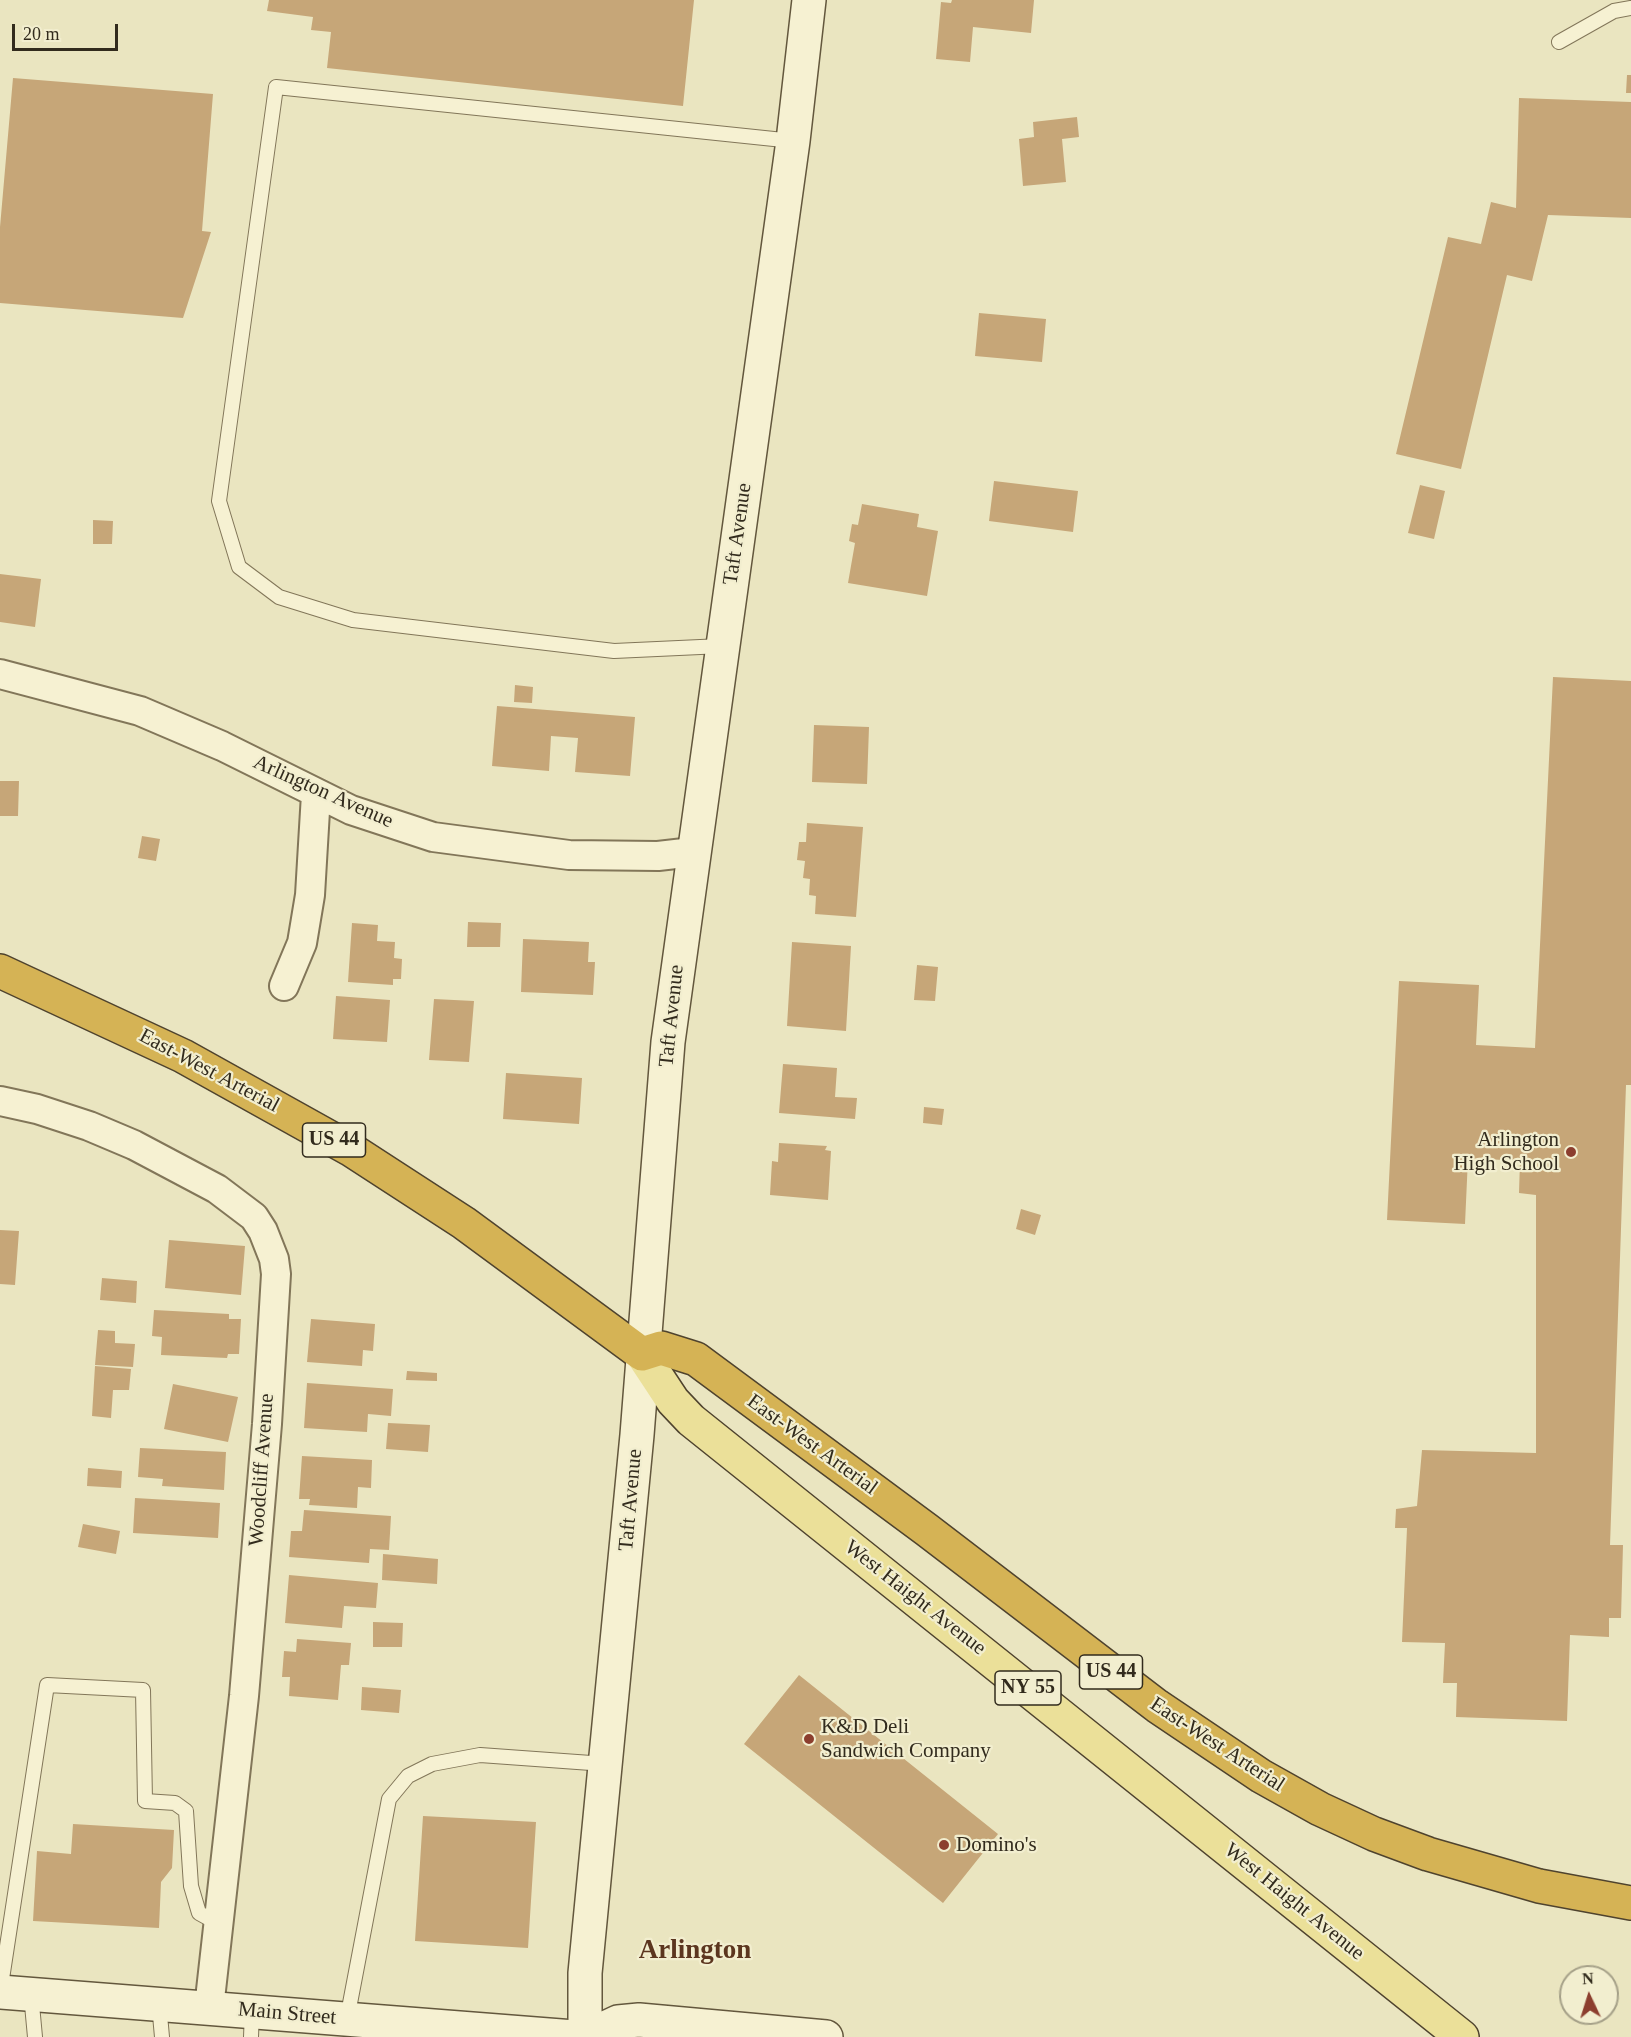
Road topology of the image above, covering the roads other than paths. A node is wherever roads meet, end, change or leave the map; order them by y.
1 (809, 0) edge
2 (1631, 8) edge
3 (1559, 42) dead end
4 (793, 141) junction
5 (722, 646) junction
6 (0, 674) edge
7 (316, 794) junction
8 (693, 852) junction
9 (0, 971) edge
10 (284, 986) dead end
11 (0, 1101) edge
12 (642, 1354) junction
13 (605, 1764) junction
14 (1631, 1903) edge
15 (219, 1924) junction
16 (10, 1992) edge
17 (159, 2004) junction
18 (209, 2008) junction
19 (346, 2019) junction
20 (252, 2024) edge
21 (35, 2037) edge
22 (162, 2037) edge
23 (574, 2037) edge
24 (585, 2037) edge
25 (826, 2037) edge
26 (1462, 2037) edge

1 - 4 street, Taft Avenue
2 - 3 lane
4 - 5 street, Taft Avenue
4 - 5 lane
5 - 8 street, Taft Avenue
6 - 7 street, Arlington Avenue
7 - 8 street, Arlington Avenue
7 - 10 street
8 - 12 street, Taft Avenue
9 - 12 highway, East-West Arterial / US 44
11 - 15 street, Woodcliff Avenue
12 - 13 street, Taft Avenue
12 - 14 highway, East-West Arterial / US 44
12 - 26 main road, West Haight Avenue / NY 55
13 - 19 lane
13 - 24 street, Taft Avenue
15 - 16 lane
15 - 18 street, Woodcliff Avenue
16 - 17 street, Main Street
16 - 21 lane
17 - 18 street, Main Street
17 - 22 lane
18 - 20 street, Main Street
19 - 20 street, Main Street
19 - 23 street, Main Street
24 - 25 street

